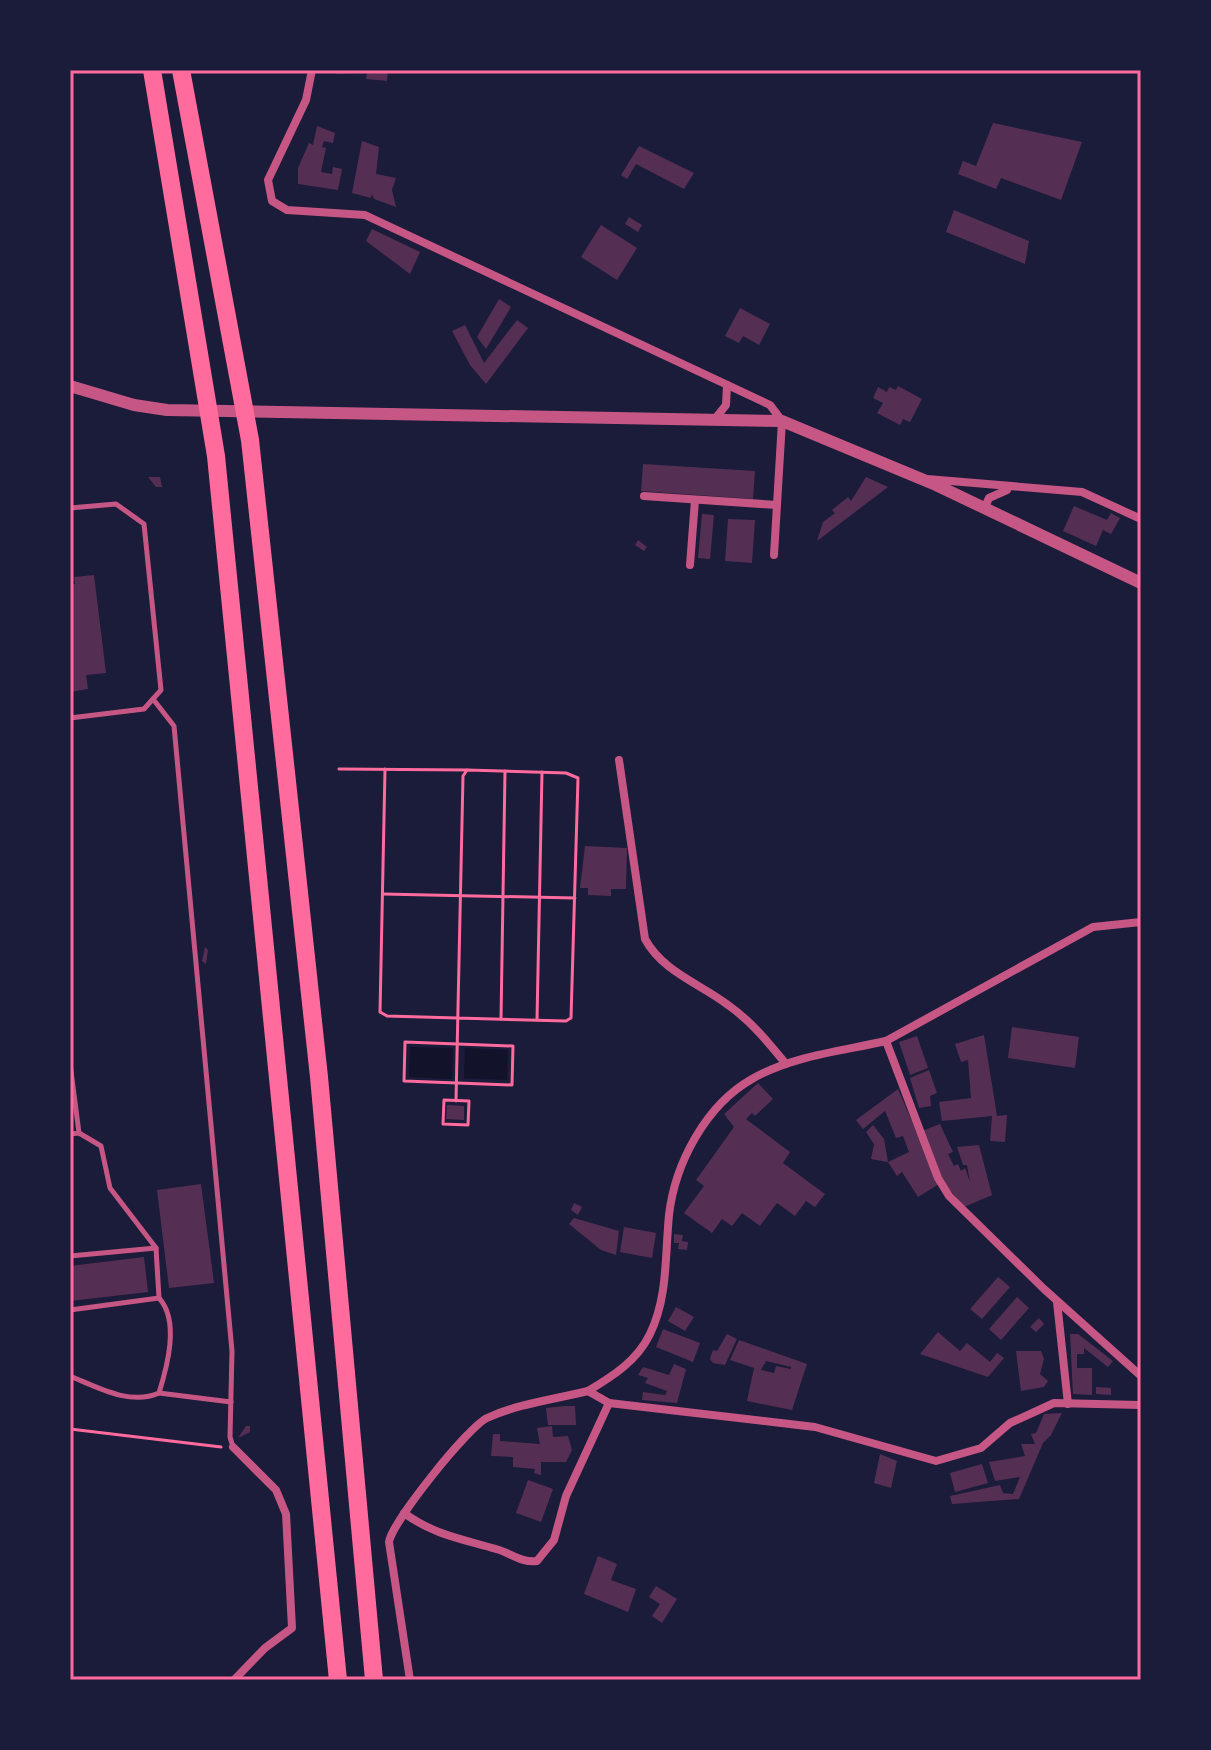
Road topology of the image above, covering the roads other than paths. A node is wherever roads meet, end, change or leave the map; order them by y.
1 (152, 70) edge
2 (181, 70) edge
3 (312, 70) edge
4 (727, 385) junction
5 (70, 386) edge
6 (715, 419) junction
7 (782, 421) junction
8 (923, 480) junction
9 (983, 485) junction
10 (1015, 488) junction
11 (644, 496) dead end
12 (695, 500) junction
13 (967, 500) junction
14 (777, 505) junction
15 (70, 508) edge
16 (984, 509) junction
17 (1141, 519) edge
18 (774, 555) dead end
19 (690, 565) dead end
20 (1141, 583) edge
21 (153, 699) junction
22 (70, 718) edge
23 (619, 760) dead end
24 (1141, 922) edge
25 (886, 1041) junction
26 (70, 1063) edge
27 (786, 1064) junction
28 (79, 1133) junction
29 (70, 1134) edge
30 (156, 1248) junction
31 (70, 1256) edge
32 (159, 1298) junction
33 (1057, 1301) junction
34 (70, 1310) edge
35 (70, 1376) edge
36 (1141, 1376) edge
37 (588, 1391) junction
38 (159, 1393) junction
39 (231, 1402) junction
40 (609, 1403) junction
41 (1068, 1404) junction
42 (1141, 1405) edge
43 (233, 1447) joint
44 (404, 1513) junction
45 (234, 1680) edge
46 (338, 1680) edge
47 (374, 1680) edge
48 (410, 1680) edge

1 - 46 highway
2 - 47 highway
3 - 4 street
4 - 6 street
4 - 7 street
5 - 6 street
6 - 7 street
7 - 8 street
7 - 14 street
8 - 9 street
8 - 13 street
9 - 10 street
9 - 13 street
10 - 16 street
10 - 17 street
11 - 12 street
12 - 14 street
12 - 19 street
13 - 16 street
14 - 18 street
15 - 21 lane
16 - 20 street
21 - 22 lane
21 - 39 lane
23 - 27 street
24 - 25 street
25 - 27 street
25 - 33 street
26 - 28 lane
27 - 37 street
28 - 29 lane
28 - 30 lane
30 - 31 lane
30 - 32 lane
32 - 34 lane
32 - 38 lane
33 - 36 street
33 - 41 street
35 - 38 lane
37 - 40 street
37 - 44 street
38 - 39 lane
39 - 43 lane
40 - 41 street
40 - 44 street
41 - 42 street
43 - 45 street
44 - 48 street

